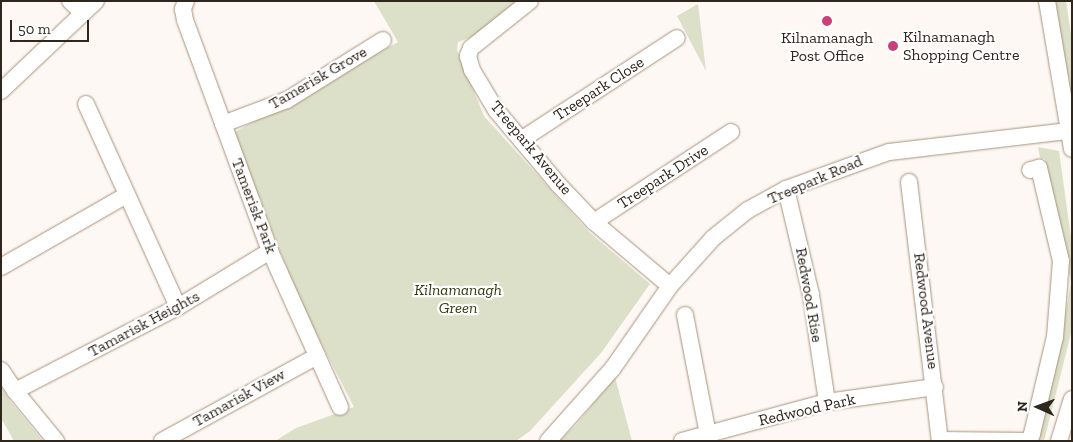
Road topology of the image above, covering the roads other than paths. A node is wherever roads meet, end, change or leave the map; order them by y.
1 (70, 1) edge
2 (96, 1) edge
3 (186, 1) edge
4 (530, 1) edge
5 (1047, 1) edge
6 (83, 13) junction
7 (676, 38) dead end
8 (383, 40) dead end
9 (1, 91) edge
10 (86, 104) dead end
11 (223, 124) junction
12 (1069, 130) junction
13 (731, 132) dead end
14 (521, 140) junction
15 (1072, 149) edge
16 (1030, 170) dead end
17 (909, 182) dead end
18 (786, 189) junction
19 (125, 196) junction
20 (594, 222) junction
21 (270, 251) junction
22 (1, 267) edge
23 (670, 286) junction
24 (178, 308) junction
25 (685, 315) dead end
26 (317, 356) junction
27 (1, 370) edge
28 (935, 387) junction
29 (15, 391) junction
30 (1072, 399) edge
31 (827, 402) junction
32 (340, 407) dead end
33 (708, 434) junction
34 (940, 440) edge
35 (56, 441) edge
36 (162, 441) edge
37 (548, 441) edge
38 (682, 441) edge
39 (1059, 441) edge

1 - 6 street
2 - 6 street
3 - 11 street, Tamerisk Park
4 - 14 street, Treepark Avenue
5 - 12 street
6 - 9 street
7 - 14 street, Treepark Close
8 - 11 street, Tamerisk Grove
10 - 19 street
11 - 21 street, Tamerisk Park
12 - 15 street
12 - 18 street, Treepark Road
13 - 20 street, Treepark Drive
14 - 20 street, Treepark Avenue
16 - 34 street
17 - 28 street, Redwood Avenue
18 - 23 street, Treepark Road
18 - 31 street, Redwood Rise
19 - 22 street
19 - 24 street
20 - 23 street, Treepark Avenue
21 - 24 street, Tamarisk Heights
21 - 26 street, Tamerisk Park
23 - 37 street, Treepark Road
24 - 29 street, Tamarisk Heights
25 - 33 street
26 - 32 street, Tamerisk Park
26 - 36 street, Tamarisk View
27 - 29 street
28 - 31 street, Redwood Park
28 - 34 street, Redwood Avenue
29 - 35 street
30 - 39 street
31 - 33 street, Redwood Park
33 - 38 street, Redwood Park

